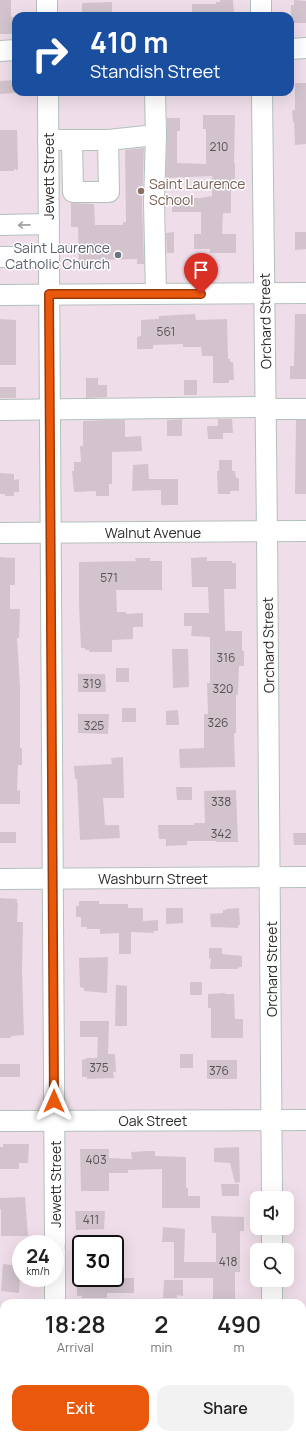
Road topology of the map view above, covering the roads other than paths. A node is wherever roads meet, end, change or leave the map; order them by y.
1 (47, 0) edge
2 (261, 0) edge
3 (47, 12) edge
4 (261, 12) edge
5 (306, 48) edge
6 (294, 49) edge
7 (12, 50) edge
8 (0, 51) edge
9 (48, 96) edge
10 (155, 96) edge
11 (262, 96) edge
12 (156, 135) junction
13 (48, 140) junction
14 (108, 140) junction
15 (72, 141) junction
16 (49, 224) junction
17 (0, 225) edge
18 (0, 257) edge
19 (49, 257) junction
20 (265, 293) junction
21 (306, 293) edge
22 (49, 294) junction
23 (156, 294) junction
24 (0, 295) edge
25 (266, 407) junction
26 (50, 409) junction
27 (306, 409) edge
28 (0, 410) edge
29 (268, 531) junction
30 (306, 531) edge
31 (0, 533) edge
32 (51, 533) junction
33 (270, 877) junction
34 (306, 877) edge
35 (0, 879) edge
36 (53, 879) junction
37 (272, 1120) junction
38 (306, 1120) edge
39 (0, 1121) edge
40 (54, 1121) junction
41 (272, 1191) edge
42 (55, 1235) edge
43 (55, 1287) edge
44 (272, 1287) edge
45 (55, 1299) edge
46 (272, 1299) edge

1 - 3 street
2 - 4 street
5 - 6 street
7 - 8 street
9 - 13 street, Jewett Street
10 - 12 street
11 - 20 street, Orchard Street
12 - 14 street
12 - 23 street
13 - 15 street
13 - 16 street, Jewett Street
14 - 15 street
14 - 15 street
16 -> 17 street
16 - 19 street, Jewett Street
18 - 19 street
19 - 22 street, Jewett Street
20 - 21 street
20 - 23 street
20 - 25 street, Orchard Street
22 - 23 street
22 - 24 street
22 - 26 street, Jewett Street
25 - 26 street
25 - 27 street
25 - 29 street, Orchard Street
26 - 28 street
26 - 32 street, Jewett Street
29 - 30 street, Walnut Avenue
29 - 32 street, Walnut Avenue
29 - 33 street, Orchard Street
31 - 32 street, Walnut Avenue
32 - 36 street, Jewett Street
33 - 34 street, Washburn Street
33 - 36 street, Washburn Street
33 - 37 street, Orchard Street
35 - 36 street, Washburn Street
36 - 40 street, Jewett Street
37 - 38 street, Oak Street
37 - 40 street, Oak Street
37 - 41 street, Orchard Street
39 - 40 street, Oak Street
40 - 42 street, Jewett Street
43 - 45 street
44 - 46 street

